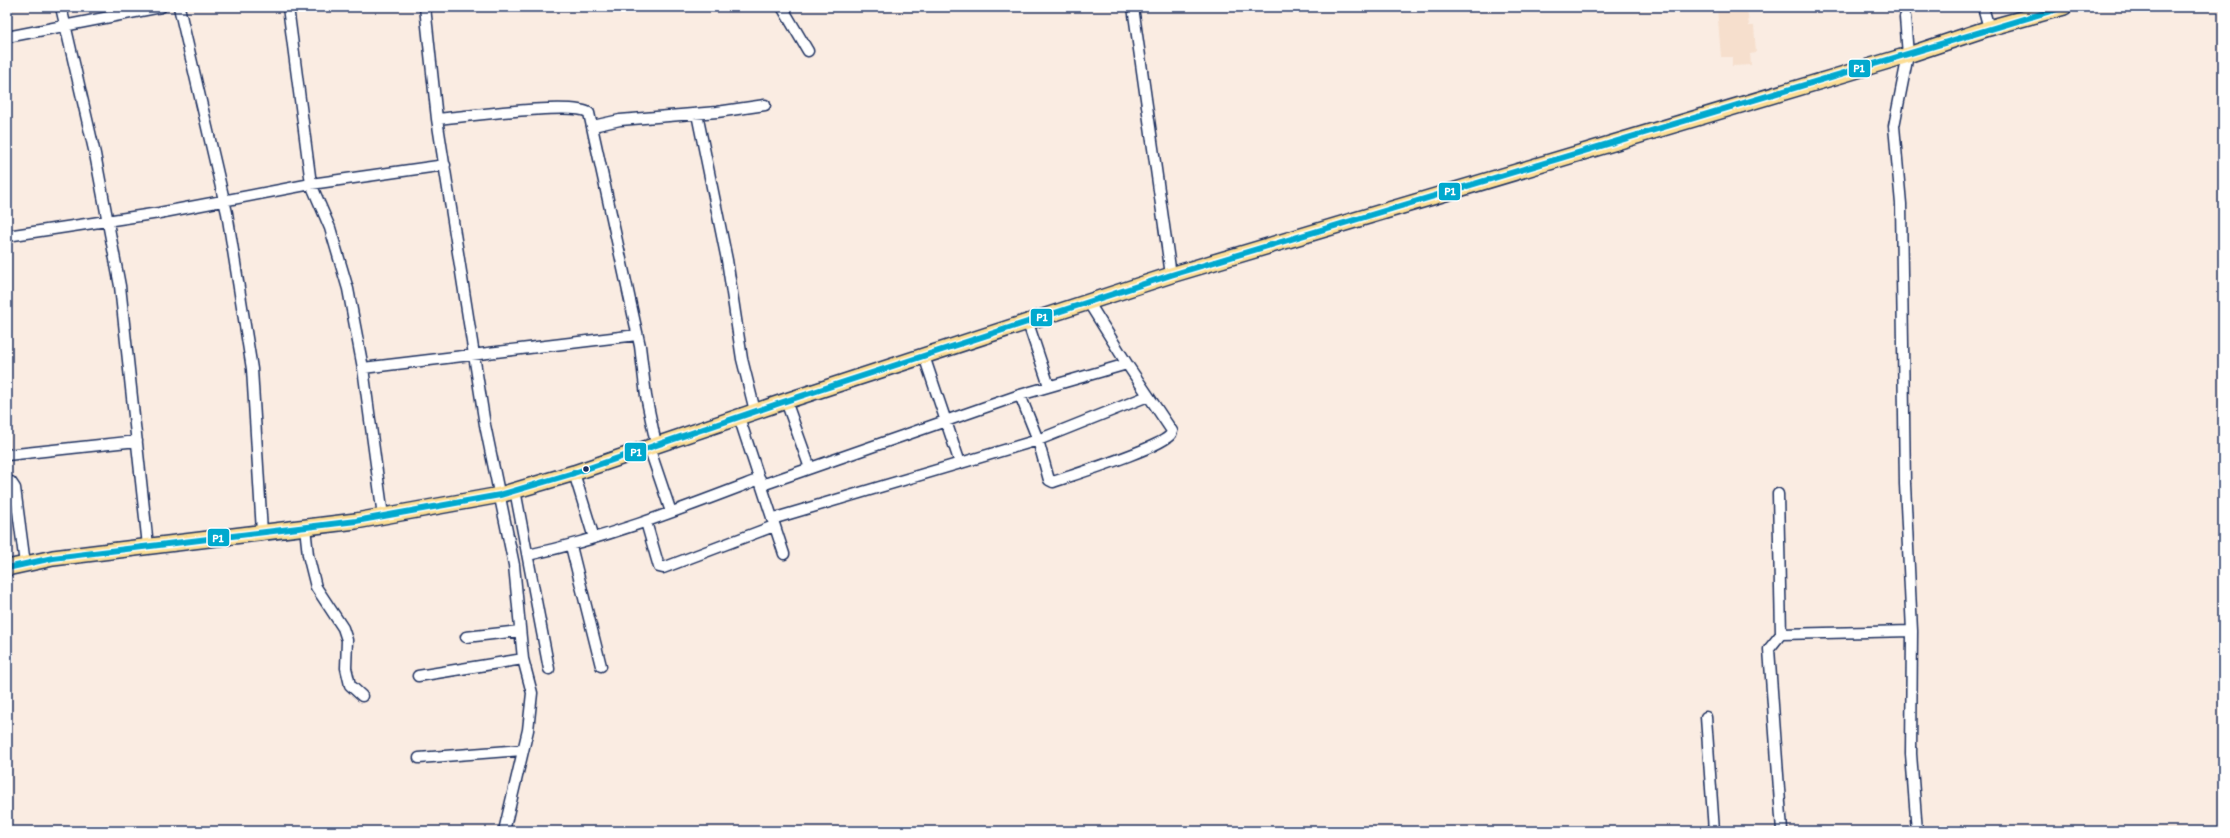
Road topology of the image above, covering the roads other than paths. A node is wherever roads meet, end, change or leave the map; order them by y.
1 (61, 7) edge
2 (161, 7) edge
3 (179, 7) edge
4 (288, 7) edge
5 (425, 7) edge
6 (782, 7) edge
7 (1133, 7) edge
8 (1983, 7) edge
9 (2064, 7) edge
10 (1905, 17) dead end
11 (64, 25) junction
12 (1989, 28) junction
13 (7, 36) edge
14 (808, 51) dead end
15 (1908, 55) junction
16 (765, 104) dead end
17 (697, 114) junction
18 (437, 119) junction
19 (593, 126) junction
20 (445, 165) junction
21 (311, 184) junction
22 (224, 200) junction
23 (108, 221) junction
24 (7, 236) edge
25 (1171, 275) junction
26 (1089, 303) junction
27 (1028, 323) junction
28 (637, 335) junction
29 (475, 356) junction
30 (924, 356) junction
31 (1127, 364) junction
32 (363, 368) junction
33 (1049, 386) junction
34 (1020, 395) junction
35 (1148, 396) junction
36 (786, 401) junction
37 (755, 411) junction
38 (739, 417) junction
39 (946, 420) junction
40 (1038, 440) junction
41 (137, 441) junction
42 (652, 446) junction
43 (7, 455) edge
44 (960, 463) junction
45 (810, 468) junction
46 (574, 473) junction
47 (7, 482) edge
48 (761, 482) junction
49 (516, 490) junction
50 (500, 494) junction
51 (1778, 494) dead end
52 (671, 512) junction
53 (383, 516) junction
54 (646, 522) junction
55 (773, 523) junction
56 (305, 527) junction
57 (262, 532) junction
58 (594, 538) junction
59 (148, 546) junction
60 (571, 546) junction
61 (784, 554) dead end
62 (528, 555) junction
63 (25, 564) junction
64 (7, 568) edge
65 (520, 631) junction
66 (1912, 632) junction
67 (1781, 634) junction
68 (466, 637) dead end
69 (523, 659) junction
70 (601, 666) dead end
71 (550, 669) dead end
72 (418, 676) dead end
73 (362, 696) dead end
74 (1706, 717) dead end
75 (522, 750) junction
76 (419, 758) dead end
77 (504, 831) edge
78 (1714, 831) edge
79 (1782, 831) edge
80 (1917, 831) edge

1 - 11 street
2 - 11 street
3 - 22 street
4 - 21 street
5 - 18 street
6 - 14 street
7 - 25 street
8 - 12 street
9 - 12 main road
10 - 15 street
11 - 13 street
11 - 23 street
12 - 15 main road
15 - 25 main road
15 - 66 street
16 - 17 street
17 - 19 street
17 - 37 street
18 - 19 street
18 - 20 street
19 - 28 street
20 - 21 street
20 - 29 street
21 - 22 street
21 - 32 street
22 - 23 street
22 - 57 street
23 - 24 street
23 - 41 street
25 - 26 main road
26 - 27 main road
26 - 31 street
27 - 30 main road
27 - 33 street
28 - 29 street
28 - 42 street
29 - 32 street
29 - 50 street
30 - 36 main road
30 - 39 street
31 - 33 street
31 - 35 street
32 - 53 street
33 - 34 street
34 - 39 street
34 - 40 street
35 - 40 street
35 - 40 street
36 - 37 main road
36 - 45 street
37 - 38 main road
38 - 42 main road
38 - 48 street
39 - 44 street
39 - 45 street
40 - 44 street
41 - 43 street
41 - 59 street
42 - 46 main road
42 - 52 street
44 - 55 street
45 - 48 street
46 - 49 main road
46 - 58 street
47 - 63 street
48 - 52 street
48 - 55 street
49 - 50 main road
49 - 62 street
50 - 53 main road
50 - 65 street
51 - 67 street
52 - 54 street
53 - 56 main road
54 - 55 street
54 - 58 street
55 - 61 street
56 - 57 main road
56 - 73 street
57 - 59 main road
58 - 60 street
59 - 63 main road
60 - 62 street
60 - 70 street
62 - 71 street
63 - 64 main road
65 - 68 street
65 - 69 street
66 - 67 street
66 - 80 street
67 - 79 street
69 - 72 street
69 - 75 street
74 - 78 street
75 - 76 street
75 - 77 street

